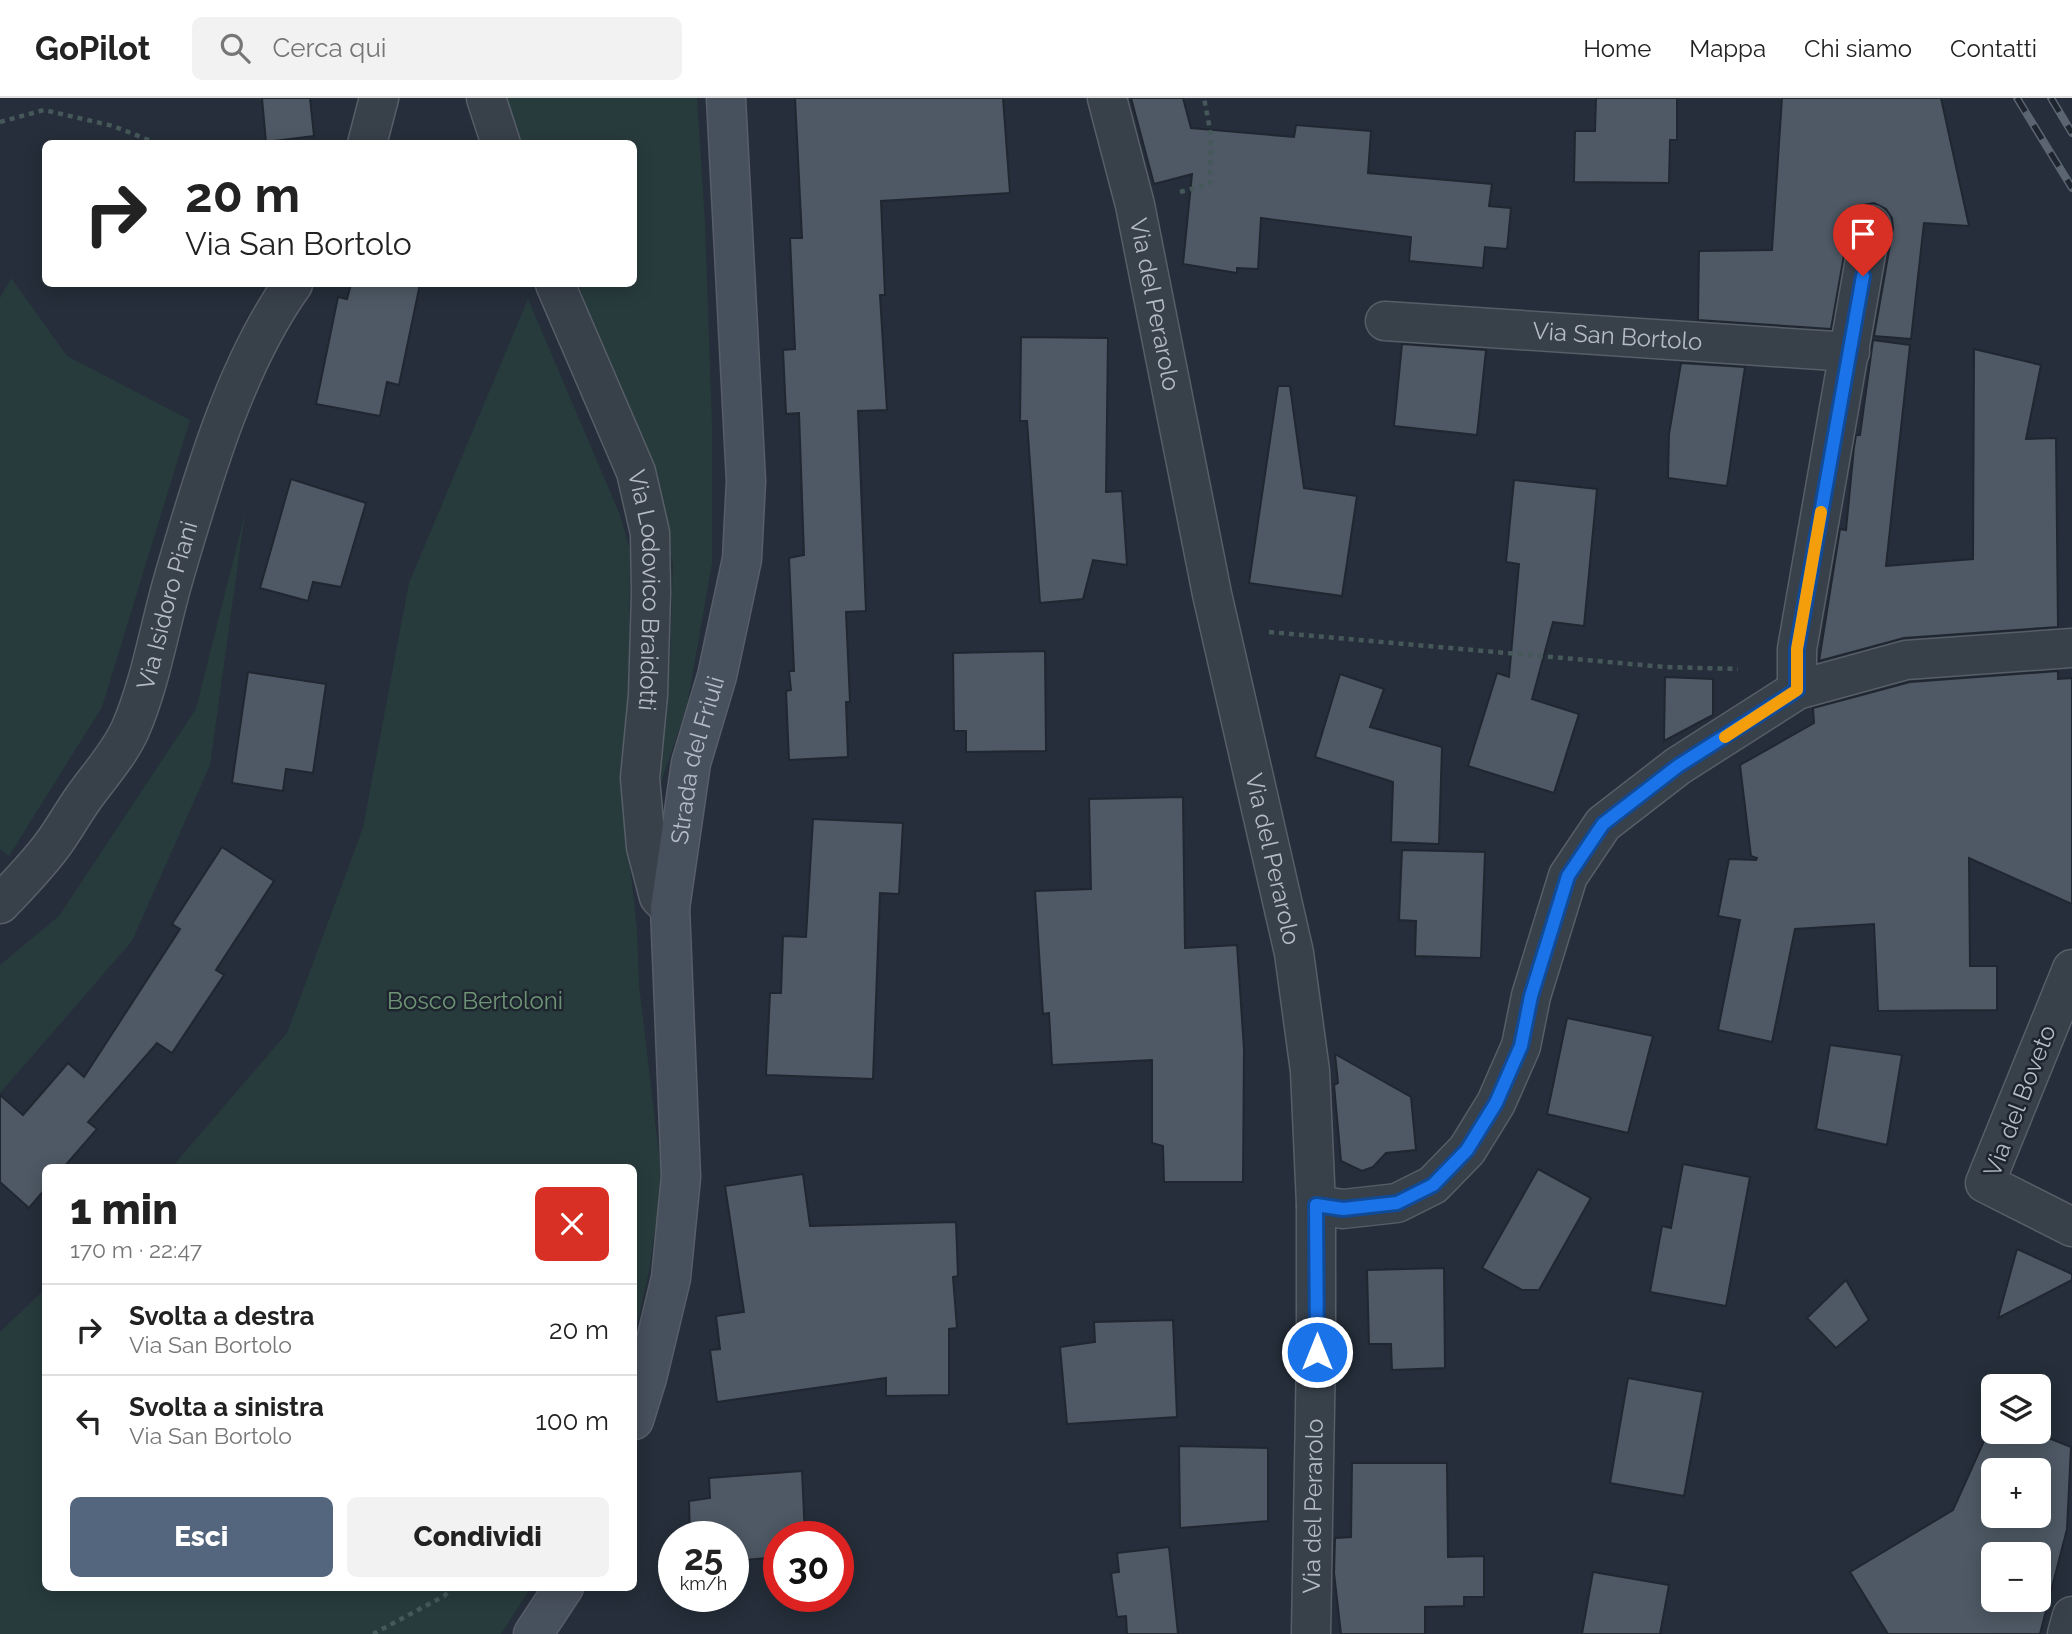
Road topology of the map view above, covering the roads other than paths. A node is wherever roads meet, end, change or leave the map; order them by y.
1 (379, 98) edge
2 (486, 98) edge
3 (726, 98) edge
4 (1108, 98) edge
5 (368, 140) edge
6 (500, 140) edge
7 (1871, 225) dead end
8 (291, 287) edge
9 (556, 287) edge
10 (1385, 321) dead end
11 (1850, 352) junction
12 (2072, 648) edge
13 (1797, 690) junction
14 (0, 904) edge
15 (670, 908) junction
16 (2072, 969) edge
17 (1316, 1205) junction
18 (2072, 1227) edge
19 (637, 1410) edge
20 (561, 1591) edge
21 (2072, 1616) edge
22 (533, 1634) edge
23 (1311, 1634) edge
24 (2067, 1634) edge

1 - 5 street
2 - 6 street
3 - 15 main road, Strada del Friuli
4 - 17 street, Via del Perarolo
7 - 11 street
8 - 14 street, Via Isidoro Piani
9 - 15 street, Via Lodovico Braidotti
10 - 11 street, Via San Bortolo
11 - 13 street
12 - 13 street
13 - 17 street
15 - 19 main road, Strada del Friuli
16 - 18 street, Via del Boveto
17 - 23 street, Via del Perarolo
20 - 22 main road
21 - 24 street

